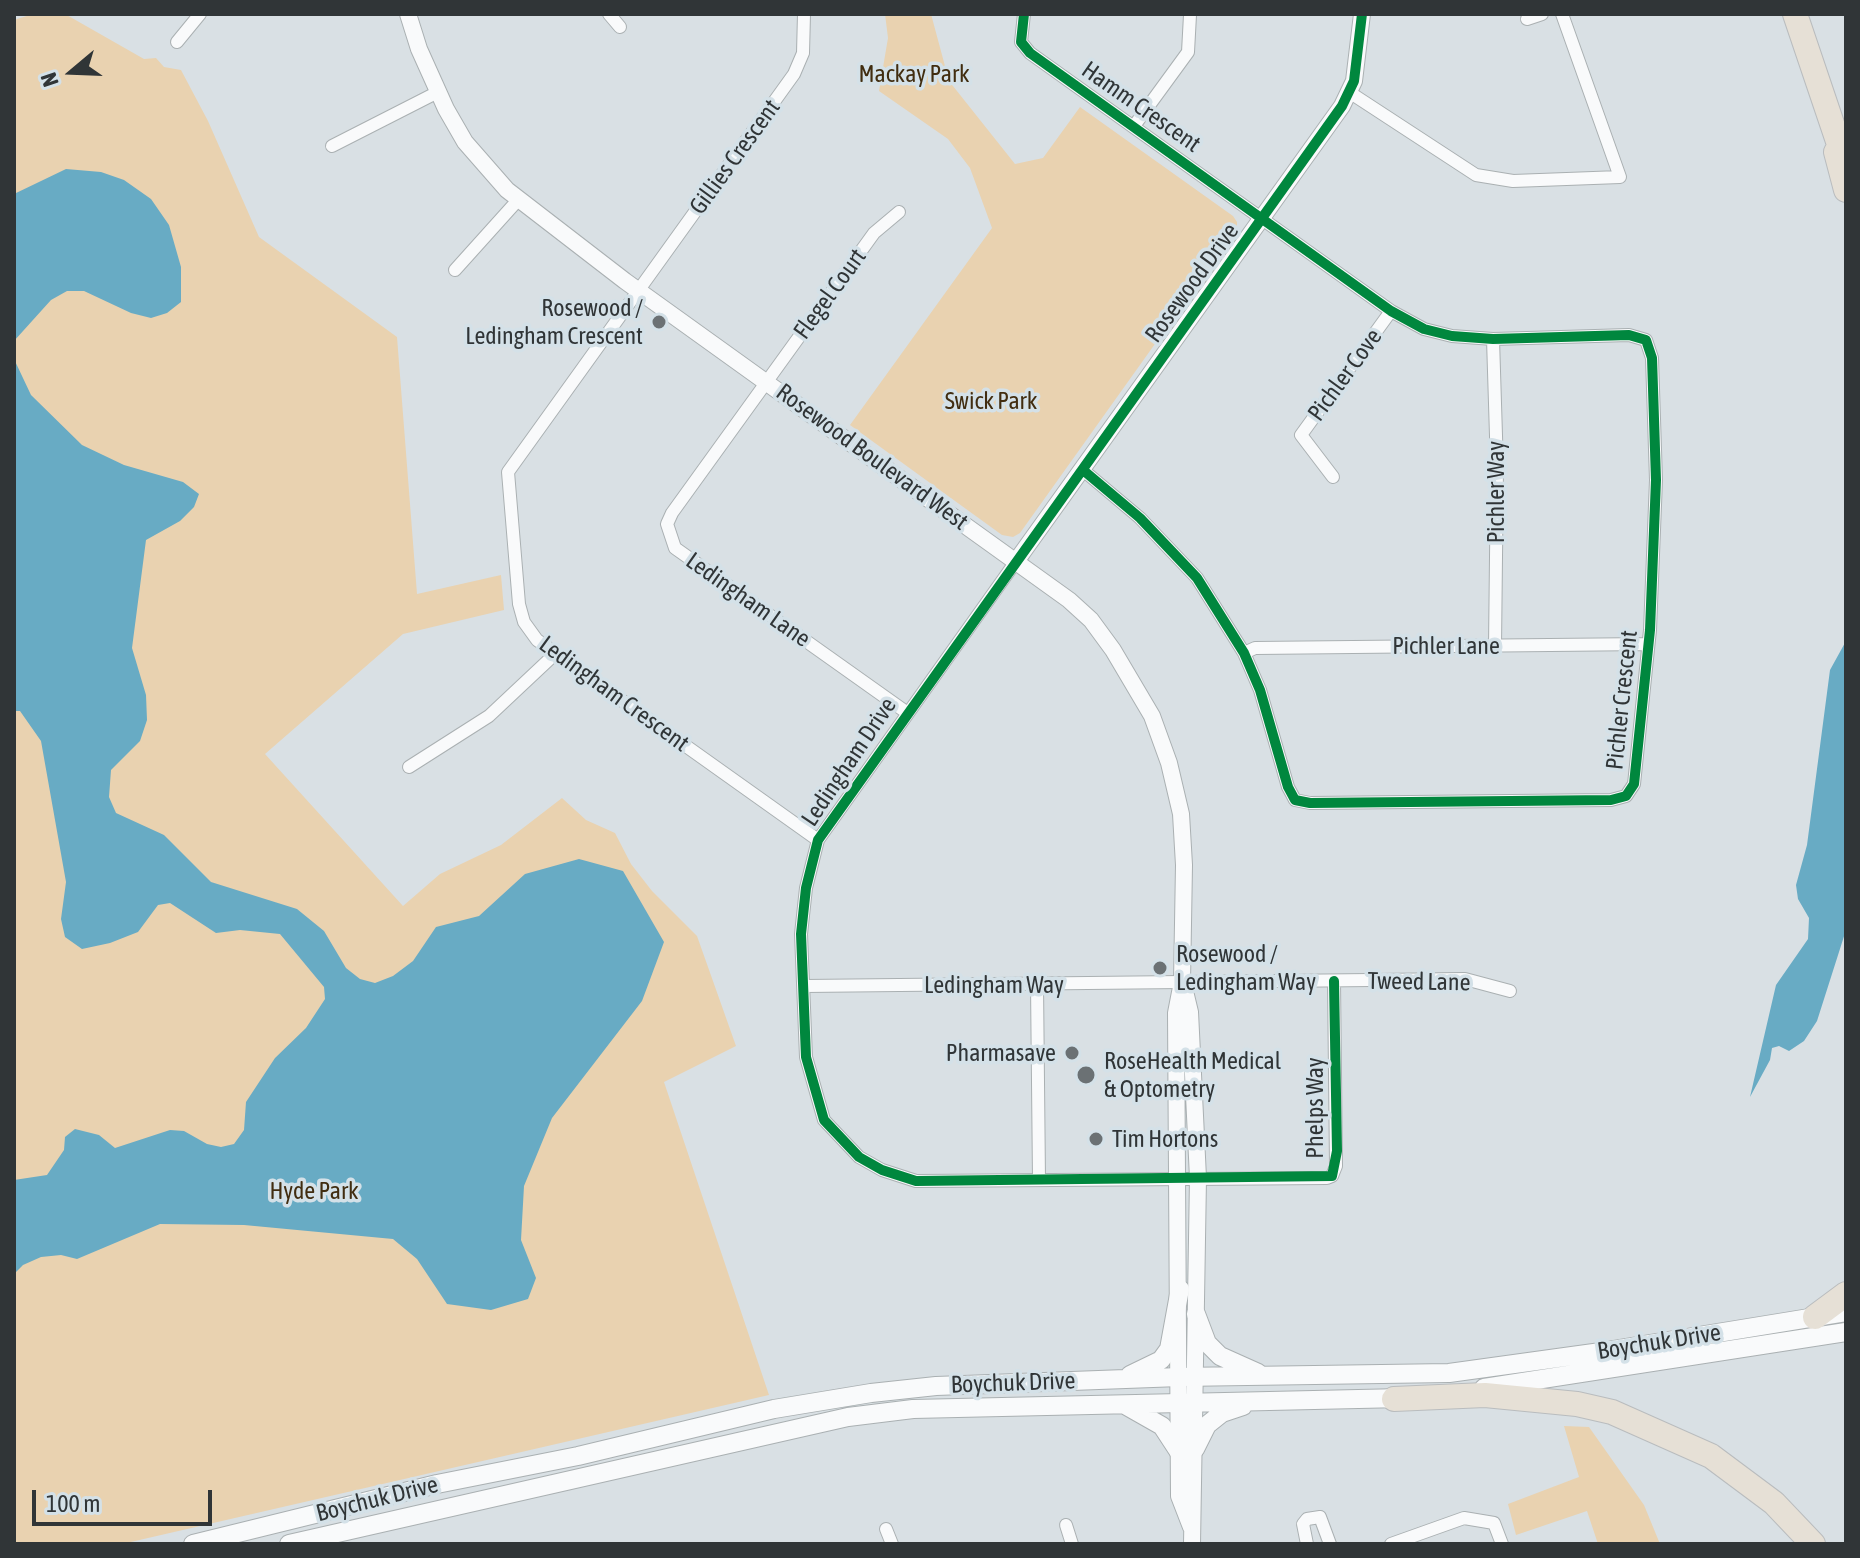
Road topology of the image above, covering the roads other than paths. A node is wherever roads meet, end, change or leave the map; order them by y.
1 (200, 14) edge
2 (408, 14) edge
3 (609, 14) edge
4 (804, 14) edge
5 (1024, 14) edge
6 (1362, 14) edge
7 (1542, 14) edge
8 (1562, 14) edge
9 (1795, 14) edge
10 (1190, 15) edge
11 (1527, 19) dead end
12 (620, 27) dead end
13 (177, 42) dead end
14 (1807, 50) junction
15 (438, 92) junction
16 (1349, 92) junction
17 (1134, 126) junction
18 (332, 146) dead end
19 (1846, 165) edge
20 (1846, 190) edge
21 (518, 200) junction
22 (899, 212) dead end
23 (1262, 219) junction
24 (455, 270) dead end
25 (640, 292) junction
26 (1391, 311) junction
27 (1493, 339) junction
28 (767, 381) junction
29 (1083, 470) junction
30 (1333, 477) dead end
31 (1017, 560) junction
32 (1648, 644) junction
33 (1495, 646) junction
34 (1244, 653) junction
35 (555, 654) junction
36 (906, 712) junction
37 (409, 767) dead end
38 (818, 840) junction
39 (1334, 981) junction
40 (1182, 982) junction
41 (1037, 984) junction
42 (805, 986) junction
43 (1510, 991) dead end
44 (1198, 1178) junction
45 (1178, 1179) junction
46 (1039, 1180) junction
47 (1180, 1289) junction
48 (1846, 1294) edge
49 (1846, 1312) edge
50 (1196, 1314) junction
51 (1815, 1317) junction
52 (1846, 1332) edge
53 (1188, 1377) junction
54 (1272, 1378) junction
55 (1119, 1379) junction
56 (1394, 1399) junction
57 (1275, 1400) junction
58 (1187, 1401) junction
59 (1119, 1402) junction
60 (1187, 1451) junction
61 (1066, 1525) dead end
62 (886, 1529) dead end
63 (1192, 1536) edge
64 (193, 1544) edge
65 (289, 1544) edge
66 (892, 1544) edge
67 (1072, 1544) edge
68 (1307, 1544) edge
69 (1330, 1544) edge
70 (1391, 1544) edge
71 (1502, 1544) edge
72 (1813, 1544) edge

1 - 13 street
2 - 15 street, Rosewood Boulevard West
3 - 12 street
4 - 25 street, Gillies Crescent
5 - 17 street, Hamm Crescent
6 - 16 street, Rosewood Drive
7 - 11 street
8 - 16 street
9 - 14 highway
10 - 17 street
14 - 19 highway
14 - 20 highway
15 - 18 street
15 - 21 street, Rosewood Boulevard West
16 - 23 street, Rosewood Drive
17 - 23 street, Hamm Crescent
21 - 24 street
21 - 25 street, Rosewood Boulevard West
22 - 28 street, Flegel Court
23 - 26 street, Pichler Crescent
23 - 29 street, Rosewood Drive
25 - 28 street, Rosewood Boulevard West
25 - 35 street, Ledingham Crescent
26 - 27 street, Pichler Crescent
26 - 30 street, Pichler Cove
27 - 32 street, Pichler Crescent
27 - 33 street, Pichler Way
28 - 31 street, Rosewood Boulevard West
28 - 36 street, Ledingham Lane
29 - 31 street, Rosewood Drive
29 - 34 street, Pichler Crescent
31 - 36 street, Ledingham Drive
31 - 40 street, Rosewood Boulevard West
32 - 33 street, Pichler Lane
32 - 34 street, Pichler Crescent
33 - 34 street, Pichler Lane
35 - 37 street
35 - 38 street, Ledingham Crescent
36 - 38 street, Ledingham Drive
38 - 42 street, Ledingham Drive
39 - 40 street, Tweed Lane
39 - 43 street, Tweed Lane
39 - 44 street, Phelps Way
40 - 41 street, Ledingham Way
40 - 44 street, Rosewood Boulevard West
40 - 45 street, Rosewood Boulevard West
41 - 42 street, Ledingham Way
41 - 46 street
42 - 46 street, Ledingham Drive
44 - 45 street, Phelps Way
44 - 50 street, Rosewood Boulevard West
45 - 46 street, Ledingham Drive
45 - 47 street, Rosewood Boulevard West
47 - 53 street, Rosewood Boulevard West
47 - 55 main road
48 - 51 highway
49 - 51 main road, Boychuk Drive
50 - 53 street, Rosewood Boulevard West
50 - 54 main road
51 - 54 main road, Boychuk Drive
52 - 56 main road, Boychuk Drive
53 - 54 main road, Boychuk Drive
53 - 55 main road, Boychuk Drive
53 - 58 street, Rosewood Boulevard West
55 - 64 main road, Boychuk Drive
56 - 57 main road, Boychuk Drive
56 - 72 highway
57 - 58 main road, Boychuk Drive
57 - 60 main road
58 - 59 main road, Boychuk Drive
58 - 60 street, Rosewood Boulevard West
59 - 60 main road
59 - 65 main road, Boychuk Drive
60 - 63 street, Rosewood Boulevard West
61 - 67 street
62 - 66 street
68 - 69 street
70 - 71 street

